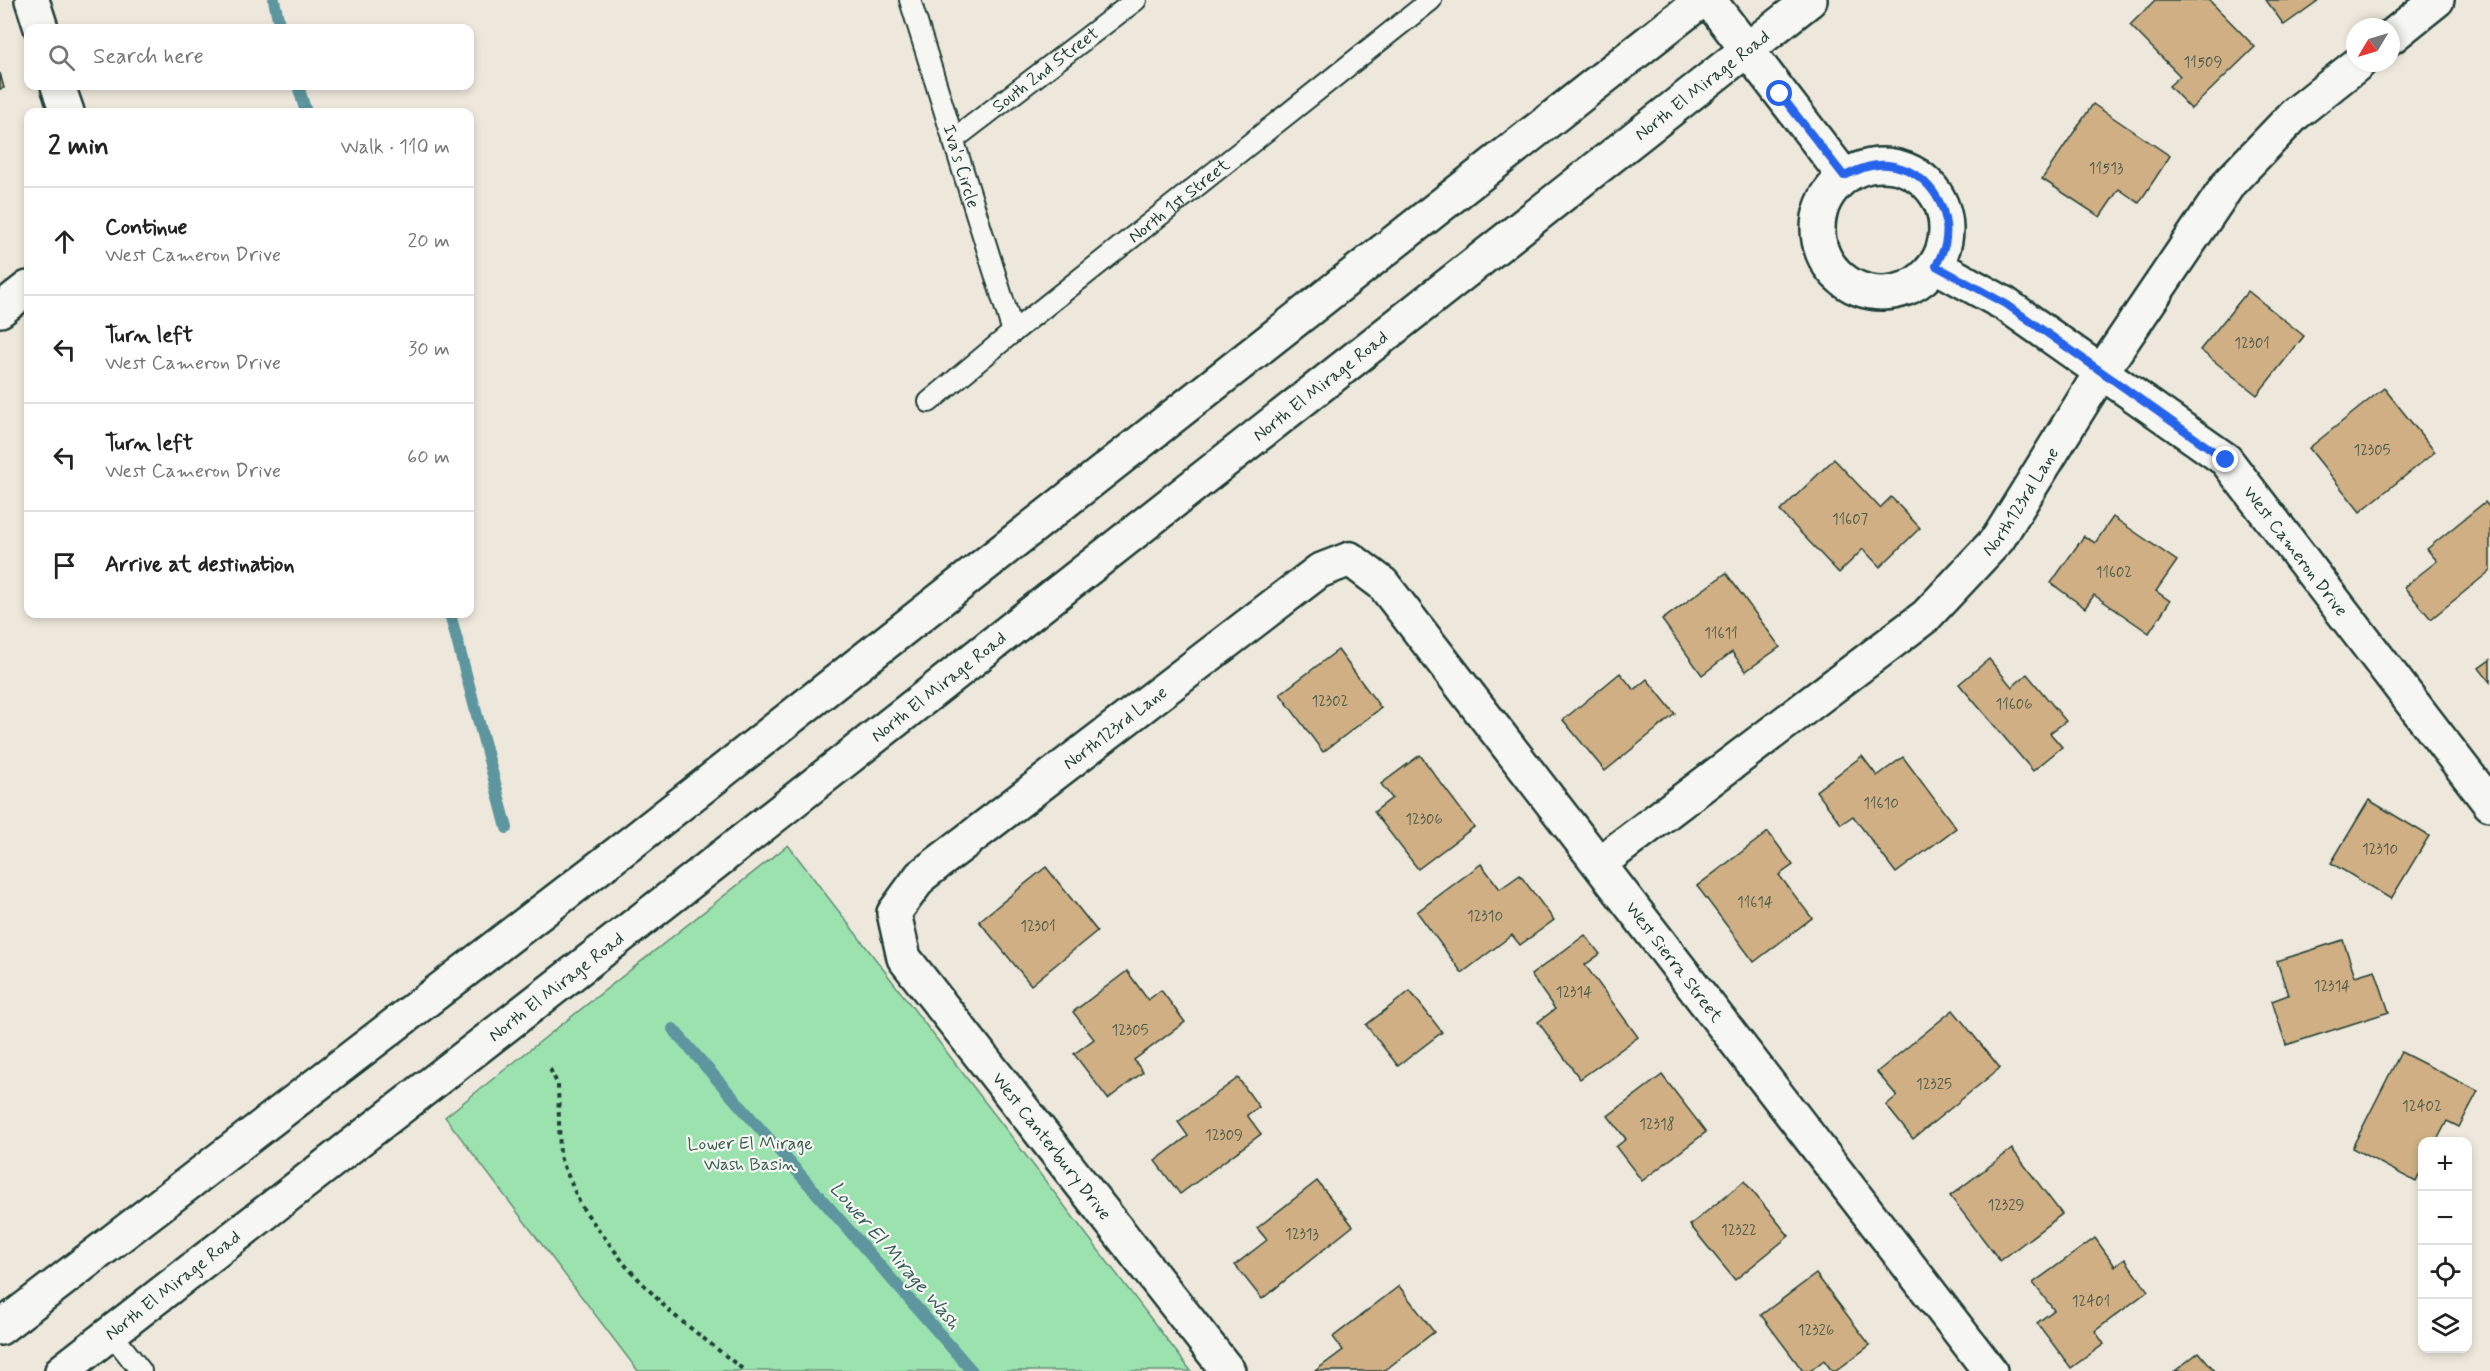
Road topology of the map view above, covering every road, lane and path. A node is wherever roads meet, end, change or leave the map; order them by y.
1 (32, 0) edge
2 (910, 0) edge
3 (1136, 0) edge
4 (1431, 0) edge
5 (1702, 0) edge
6 (1709, 0) edge
7 (1810, 0) edge
8 (2437, 0) edge
9 (40, 24) edge
10 (2400, 30) edge
11 (1747, 50) junction
12 (2348, 72) edge
13 (59, 90) edge
14 (66, 108) edge
15 (953, 140) junction
16 (1844, 176) junction
17 (1936, 266) junction
18 (24, 291) edge
19 (0, 310) edge
20 (1013, 332) junction
21 (2102, 372) junction
22 (929, 402) dead end
23 (1350, 559) joint
24 (2490, 804) edge
25 (1600, 863) junction
26 (894, 914) joint
27 (550, 1069) dead end
28 (0, 1328) edge
29 (111, 1333) junction
30 (62, 1371) edge
31 (141, 1371) edge
32 (745, 1371) edge
33 (1228, 1371) edge
34 (1990, 1371) edge

1 - 9 street
2 - 15 lane, Iva's Circle
3 - 15 lane, South 2nd Street
4 - 20 lane, North 1st Street
5 - 28 street
6 - 11 street
7 - 11 street, North El Mirage Road
8 - 10 street
11 - 16 street
11 - 29 street, North El Mirage Road
12 - 21 street, North123rd Lane
13 - 14 street
15 - 20 lane, Iva's Circle
16 - 17 street
16 - 17 street
17 - 21 street, West Cameron Drive
18 - 19 street
20 - 22 lane, North 1st Street
21 - 24 street, West Cameron Drive
21 - 25 street, North123rd Lane
23 - 25 street, West Sierra Street
23 - 26 street, North123rd Lane
25 - 34 street, West Sierra Street
26 - 33 street, West Canterbury Drive
27 - 32 path
29 - 30 street, North El Mirage Road
29 - 31 lane

